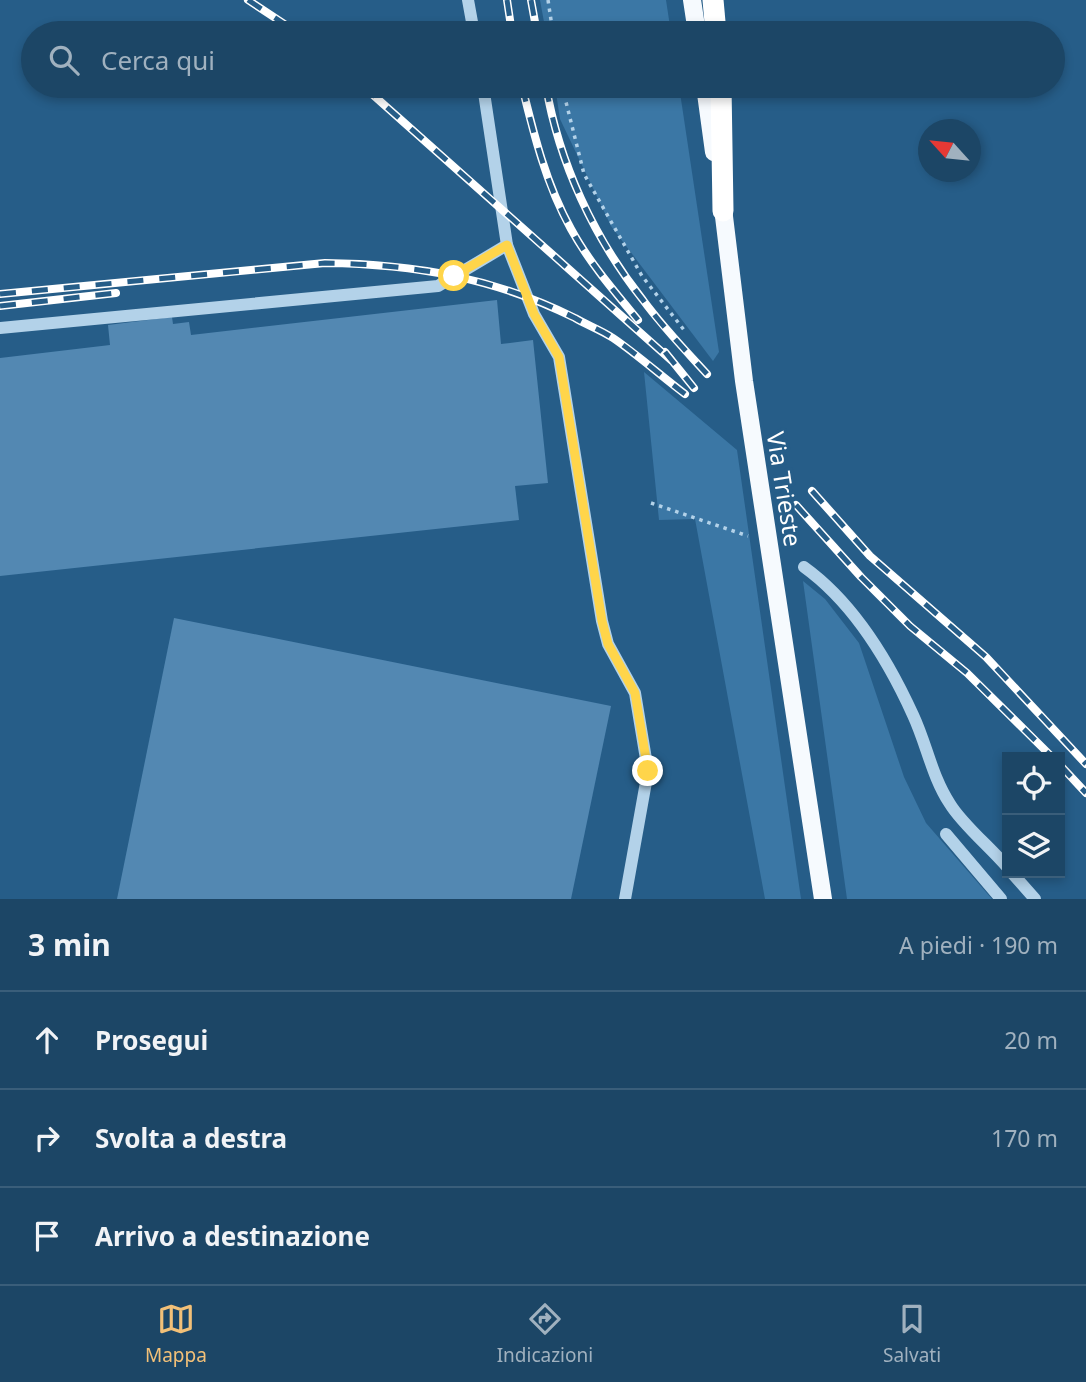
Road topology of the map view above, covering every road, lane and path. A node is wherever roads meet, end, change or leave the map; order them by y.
1 (468, 0) edge
2 (548, 0) edge
3 (692, 0) edge
4 (713, 0) edge
5 (472, 21) edge
6 (551, 21) edge
7 (695, 21) edge
8 (715, 21) edge
9 (485, 98) edge
10 (565, 98) edge
11 (707, 98) edge
12 (721, 98) edge
13 (723, 211) junction
14 (507, 245) junction
15 (0, 328) edge
16 (684, 330) dead end
17 (651, 503) dead end
18 (749, 536) dead end
19 (804, 567) dead end
20 (946, 834) dead end
21 (1002, 862) edge
22 (1016, 878) edge
23 (625, 899) edge
24 (823, 899) edge
25 (1002, 899) edge
26 (1035, 899) edge

1 - 5 street
2 - 6 path
3 - 7 main road
4 - 8 highway
9 - 14 street
10 - 16 path
11 - 13 main road, Via Trieste
12 - 13 highway
13 - 24 main road, Via Trieste
14 - 15 street
14 - 23 street
17 - 18 path
19 - 21 street
20 - 25 street
22 - 26 street

